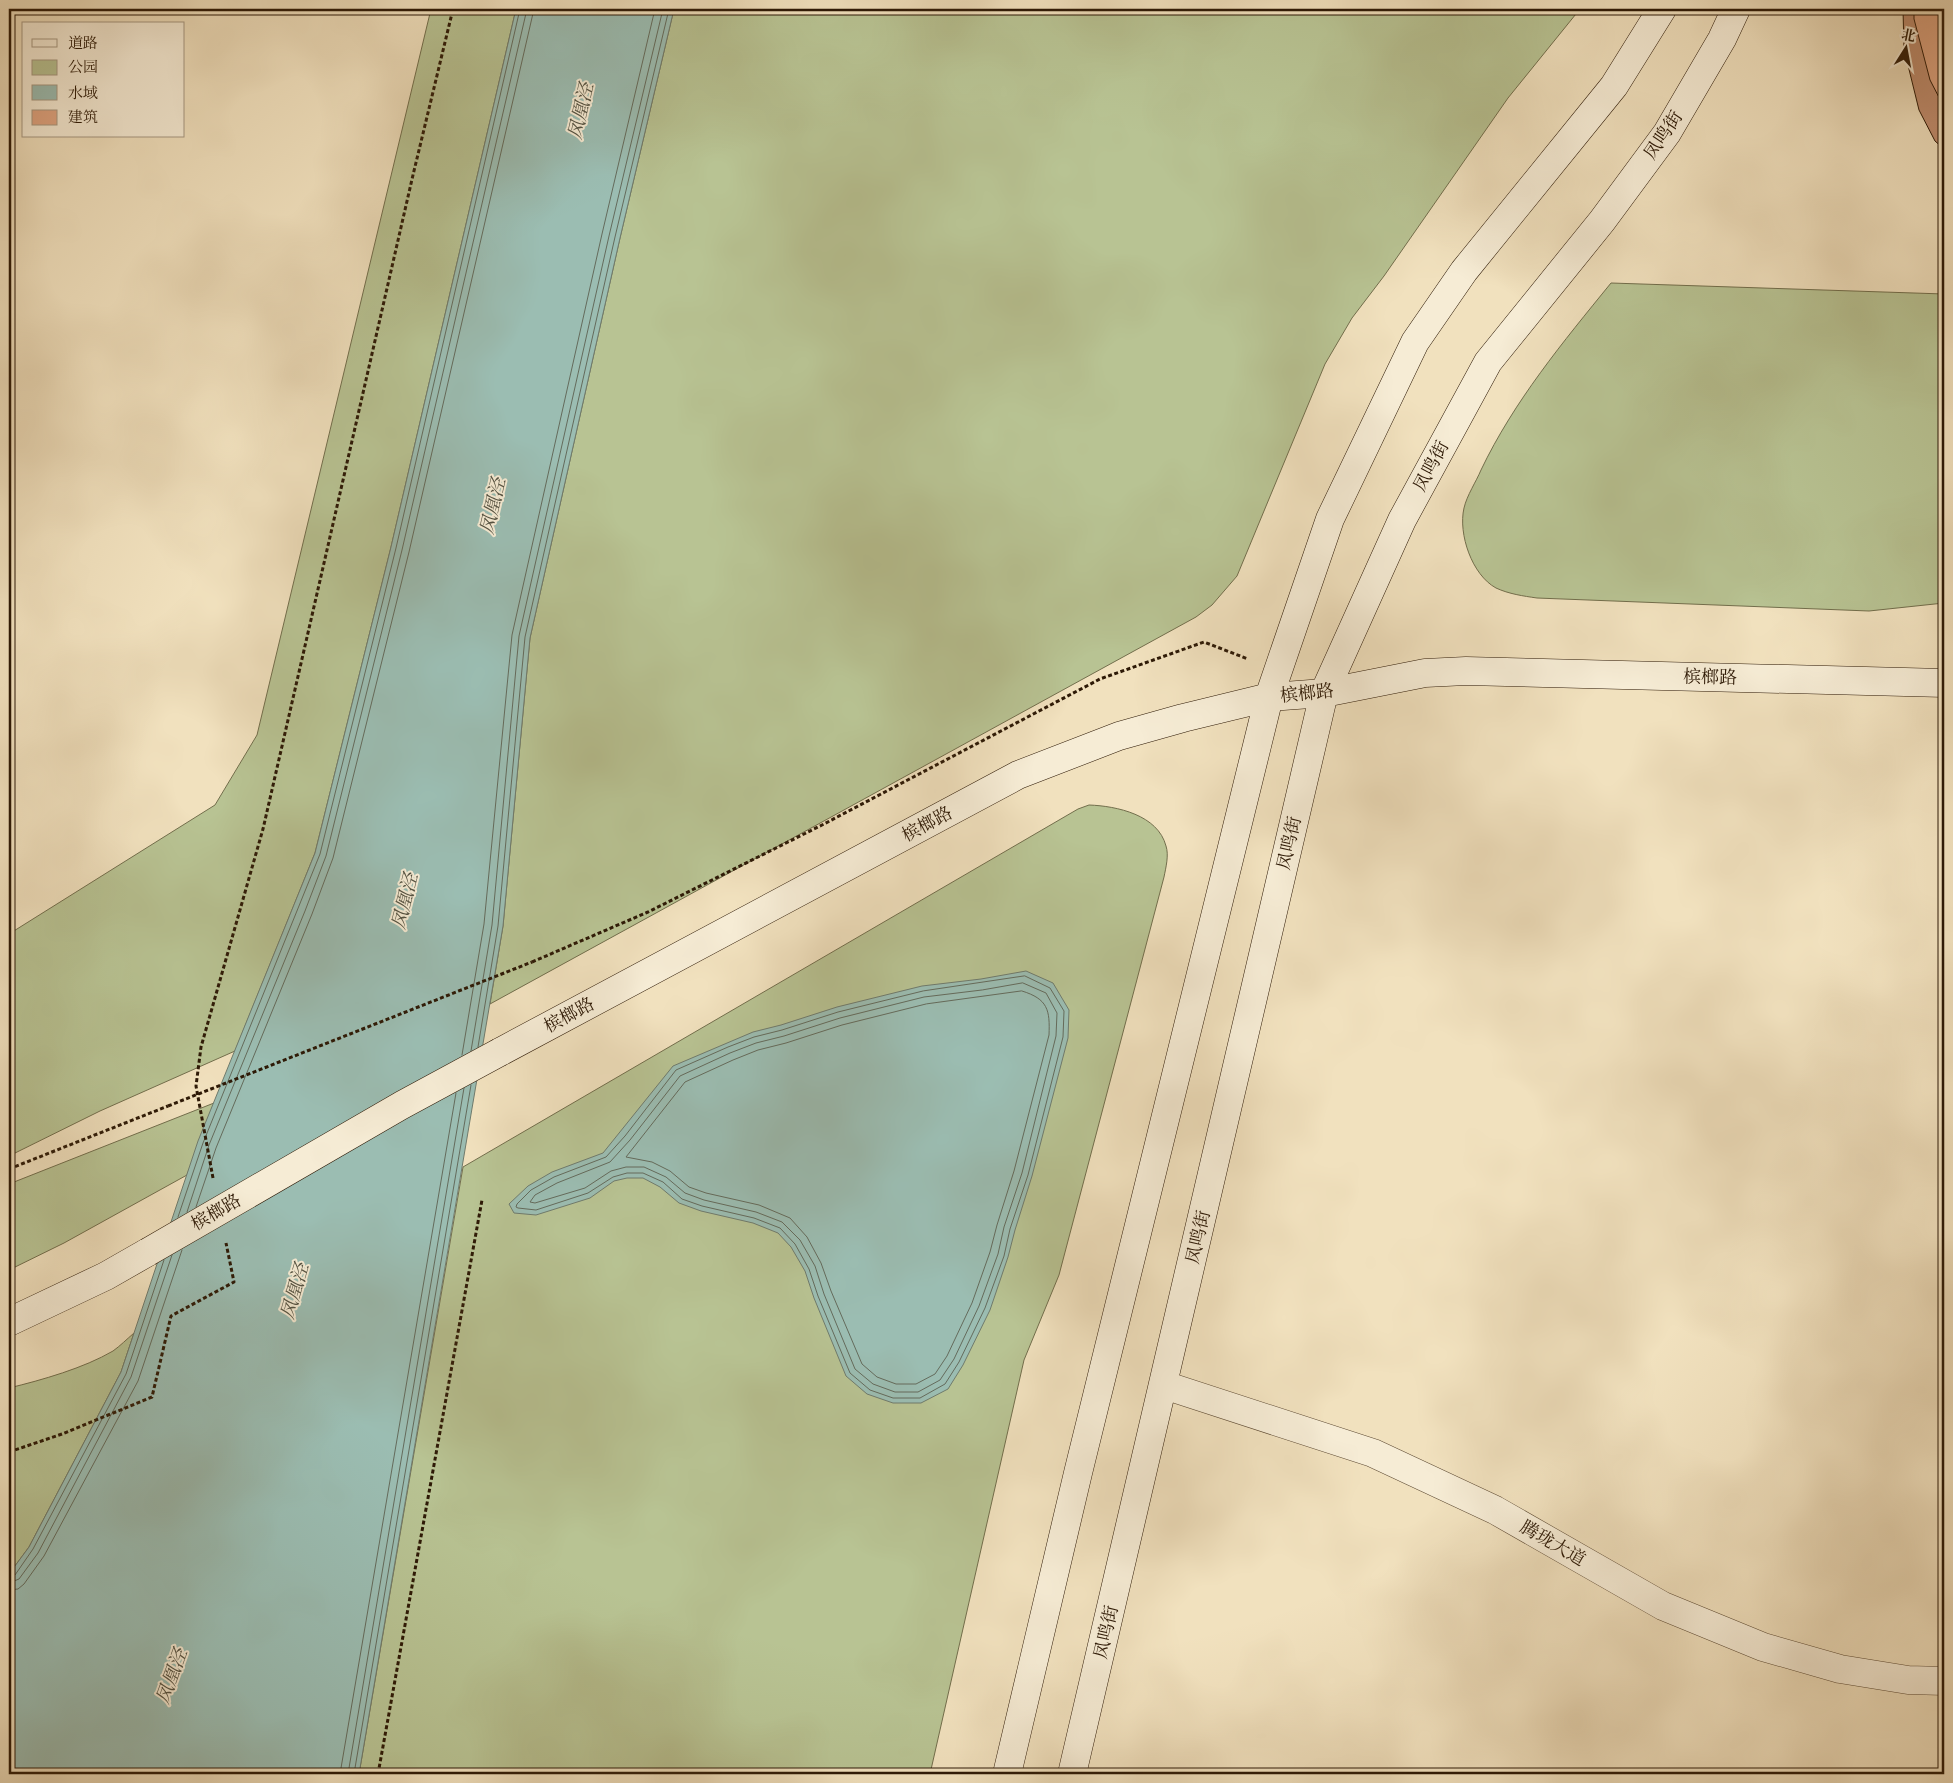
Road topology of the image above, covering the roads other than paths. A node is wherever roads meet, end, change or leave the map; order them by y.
1 (1662, 9) edge
2 (1736, 9) edge
3 (1944, 683) edge
4 (1324, 693) junction
5 (1269, 697) junction
6 (9, 1322) edge
7 (1164, 1384) junction
8 (1944, 1682) edge
9 (1007, 1774) edge
10 (1072, 1774) edge

1 - 5 street
2 - 4 street, 凤鸣街
3 - 4 street, 槟榔路
4 - 5 street, 槟榔路
4 - 7 street, 凤鸣街
5 - 6 street, 槟榔路, bridge
5 - 9 street
7 - 8 street, 腾珑大道
7 - 10 street, 凤鸣街

